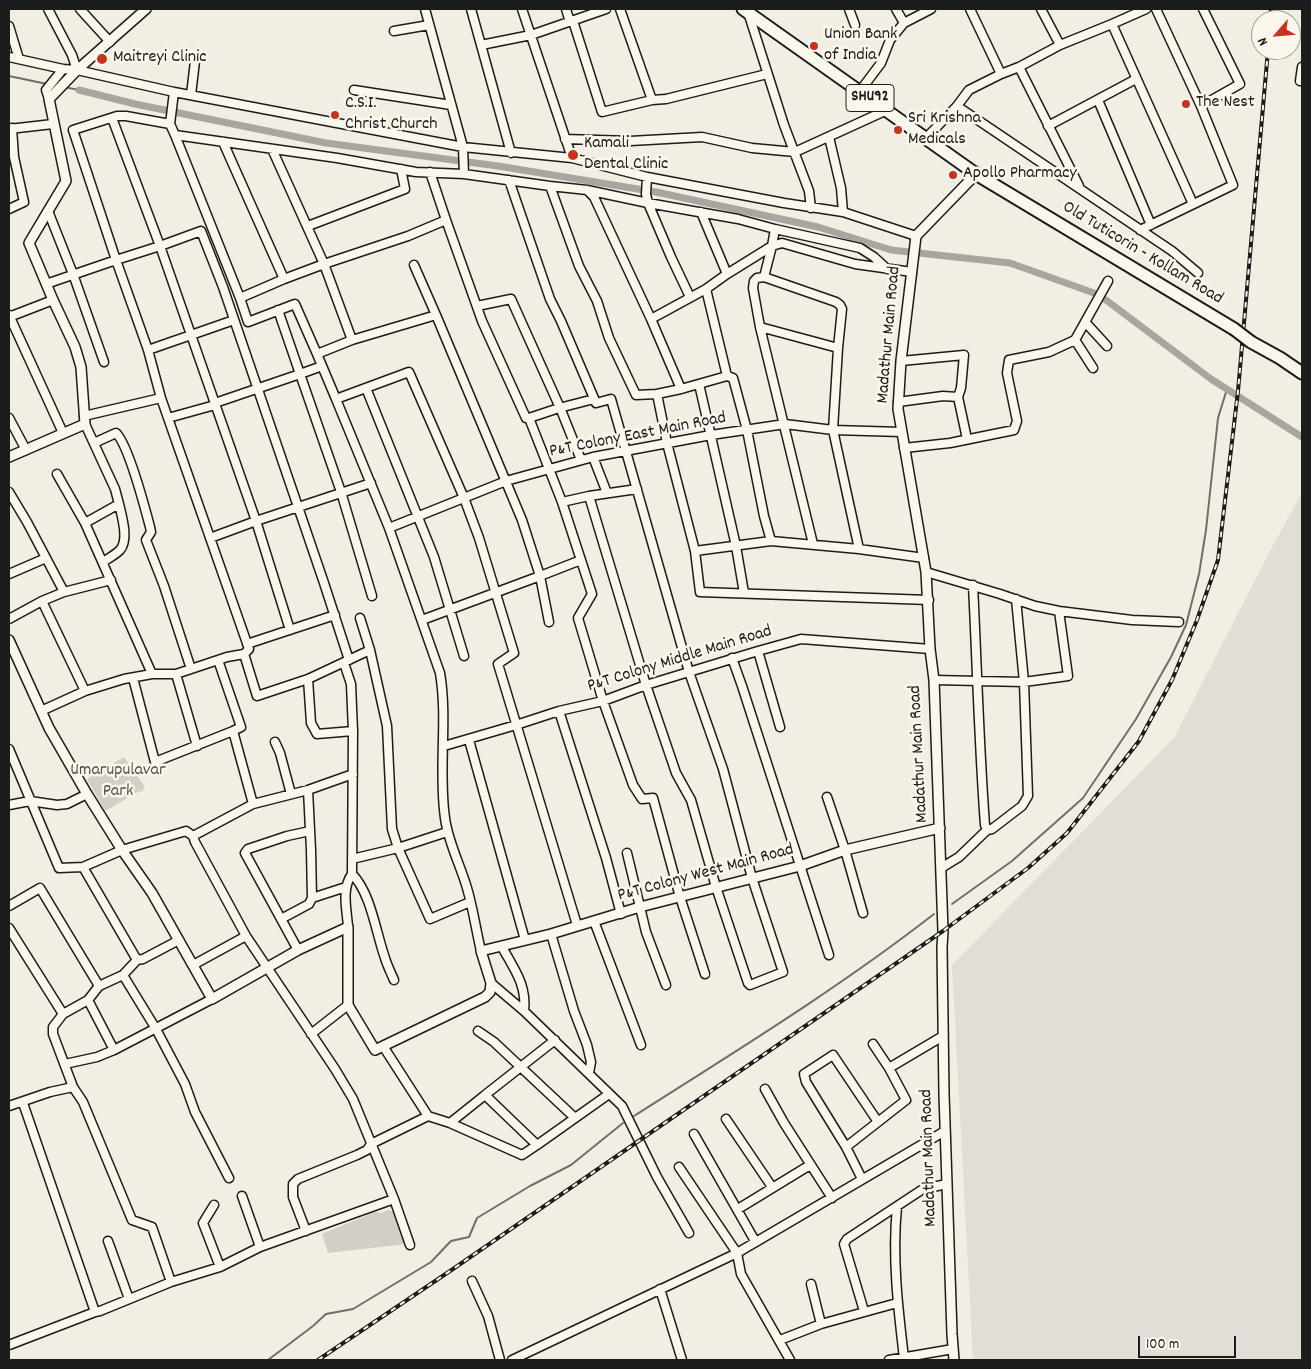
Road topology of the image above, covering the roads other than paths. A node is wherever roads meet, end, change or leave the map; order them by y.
1 (48, 9) edge
2 (80, 9) edge
3 (425, 9) edge
4 (471, 9) edge
5 (522, 9) edge
6 (566, 9) edge
7 (606, 9) edge
8 (620, 9) edge
9 (849, 9) edge
10 (896, 9) edge
11 (930, 9) edge
12 (970, 9) edge
13 (1041, 9) edge
14 (1146, 9) edge
15 (1156, 9) edge
16 (1204, 9) edge
17 (142, 10) edge
18 (747, 10) edge
19 (571, 21) junction
20 (904, 23) junction
21 (1112, 24) junction
22 (429, 25) junction
23 (855, 25) dead end
24 (9, 26) edge
25 (394, 31) dead end
26 (531, 34) junction
27 (110, 42) junction
28 (481, 45) junction
29 (1060, 45) junction
30 (9, 56) edge
31 (19, 59) junction
32 (195, 61) dead end
33 (1019, 67) junction
34 (1302, 67) edge
35 (63, 69) junction
36 (77, 70) junction
37 (767, 74) junction
38 (1001, 74) junction
39 (1136, 79) junction
40 (1300, 81) dead end
41 (354, 90) dead end
42 (860, 91) junction
43 (174, 92) junction
44 (50, 94) junction
45 (191, 96) junction
46 (652, 100) junction
47 (1098, 100) junction
48 (451, 106) junction
49 (957, 106) junction
50 (1201, 106) junction
51 (886, 110) junction
52 (112, 118) junction
53 (53, 124) junction
54 (170, 124) junction
55 (1048, 126) junction
56 (10, 128) edge
57 (175, 135) junction
58 (829, 138) junction
59 (926, 138) junction
60 (565, 139) junction
61 (223, 142) junction
62 (463, 147) junction
63 (272, 149) junction
64 (795, 152) junction
65 (511, 153) junction
66 (572, 158) junction
67 (464, 166) junction
68 (401, 169) junction
69 (430, 172) junction
70 (976, 174) junction
71 (647, 177) junction
72 (509, 180) junction
73 (550, 186) junction
74 (1080, 188) junction
75 (587, 190) junction
76 (648, 203) junction
77 (1193, 204) junction
78 (811, 208) junction
79 (9, 209) edge
80 (48, 211) junction
81 (701, 212) junction
82 (842, 212) junction
83 (446, 220) junction
84 (1151, 225) junction
85 (211, 226) junction
86 (308, 226) junction
87 (775, 229) junction
88 (1140, 230) junction
89 (201, 231) junction
90 (916, 240) junction
91 (160, 246) junction
92 (772, 246) junction
93 (116, 260) junction
94 (324, 264) junction
95 (414, 265) dead end
96 (887, 269) junction
97 (912, 271) junction
98 (1198, 272) dead end
99 (73, 274) junction
100 (727, 274) junction
101 (764, 277) junction
102 (284, 279) junction
103 (1108, 281) dead end
104 (46, 284) junction
105 (706, 289) junction
106 (690, 297) junction
107 (240, 298) junction
108 (53, 300) junction
109 (477, 306) junction
110 (278, 310) junction
111 (436, 315) junction
112 (9, 316) edge
113 (651, 319) junction
114 (234, 320) junction
115 (1086, 323) junction
116 (760, 327) junction
117 (191, 336) junction
118 (352, 340) junction
119 (1075, 340) junction
120 (1107, 346) dead end
121 (838, 348) junction
122 (148, 350) junction
123 (317, 354) junction
124 (901, 361) junction
125 (104, 362) dead end
126 (322, 366) junction
127 (1093, 368) dead end
128 (1302, 373) edge
129 (300, 374) junction
130 (727, 376) junction
131 (699, 384) junction
132 (366, 388) junction
133 (258, 389) junction
134 (681, 389) junction
135 (657, 394) junction
136 (958, 397) junction
137 (161, 398) junction
138 (336, 399) junction
139 (594, 400) junction
140 (898, 402) junction
141 (215, 404) junction
142 (560, 408) junction
143 (9, 418) edge
144 (168, 418) junction
145 (529, 418) junction
146 (85, 420) junction
147 (785, 424) junction
148 (747, 430) junction
149 (833, 430) junction
150 (63, 432) junction
151 (902, 432) junction
152 (711, 435) junction
153 (967, 438) junction
154 (94, 443) junction
155 (667, 443) junction
156 (904, 448) junction
157 (26, 450) junction
158 (627, 451) junction
159 (9, 457) edge
160 (593, 457) junction
161 (581, 460) junction
162 (548, 469) junction
163 (57, 474) dead end
164 (506, 481) junction
165 (372, 483) junction
166 (637, 489) junction
167 (9, 492) edge
168 (341, 492) junction
169 (607, 493) junction
170 (589, 496) junction
171 (464, 498) junction
172 (562, 502) junction
173 (119, 504) junction
174 (298, 507) junction
175 (418, 517) junction
176 (256, 521) junction
177 (85, 522) junction
178 (389, 528) junction
179 (210, 538) junction
180 (771, 541) junction
181 (813, 544) junction
182 (736, 546) junction
183 (859, 548) junction
184 (694, 551) junction
185 (46, 558) junction
186 (924, 558) junction
187 (582, 560) junction
188 (104, 562) junction
189 (926, 572) junction
190 (9, 574) edge
191 (540, 576) junction
192 (111, 580) junction
193 (973, 586) junction
194 (64, 592) junction
195 (496, 592) junction
196 (744, 593) junction
197 (372, 596) dead end
198 (929, 600) junction
199 (1016, 600) junction
200 (42, 601) junction
201 (450, 610) junction
202 (1059, 611) junction
203 (335, 615) junction
204 (360, 618) dead end
205 (9, 619) edge
206 (422, 620) junction
207 (550, 622) dead end
208 (1179, 622) dead end
209 (290, 630) junction
210 (9, 640) edge
211 (247, 644) junction
212 (930, 649) junction
213 (370, 650) junction
214 (758, 651) junction
215 (244, 654) junction
216 (464, 656) dead end
217 (732, 658) junction
218 (218, 660) junction
219 (346, 662) junction
220 (191, 669) junction
221 (689, 672) junction
222 (152, 674) junction
223 (176, 674) junction
224 (134, 678) junction
225 (308, 679) junction
226 (934, 680) junction
227 (978, 680) junction
228 (1024, 682) junction
229 (646, 685) junction
230 (84, 691) junction
231 (603, 701) junction
232 (41, 711) junction
233 (559, 711) junction
234 (516, 725) junction
235 (780, 726) dead end
236 (233, 731) junction
237 (353, 731) junction
238 (469, 740) dead end
239 (275, 742) dead end
240 (198, 746) junction
241 (444, 746) junction
242 (9, 749) edge
243 (353, 774) junction
244 (308, 790) junction
245 (87, 794) junction
246 (291, 794) junction
247 (827, 797) dead end
248 (30, 800) junction
249 (253, 804) junction
250 (9, 805) edge
251 (940, 828) junction
252 (987, 830) junction
253 (310, 831) junction
254 (447, 832) junction
255 (193, 836) junction
256 (398, 848) junction
257 (122, 850) junction
258 (845, 850) junction
259 (628, 853) dead end
260 (352, 859) junction
261 (800, 866) junction
262 (83, 867) junction
263 (941, 868) junction
264 (352, 874) junction
265 (752, 878) junction
266 (346, 887) junction
267 (716, 887) junction
268 (680, 897) junction
269 (312, 898) junction
270 (470, 902) junction
271 (9, 906) edge
272 (640, 907) junction
273 (863, 913) dead end
274 (621, 914) junction
275 (281, 918) junction
276 (594, 921) junction
277 (577, 925) junction
278 (348, 927) junction
279 (10, 932) edge
280 (551, 934) junction
281 (246, 936) junction
282 (179, 940) junction
283 (525, 940) junction
284 (502, 947) junction
285 (298, 950) junction
286 (481, 951) junction
287 (829, 955) dead end
288 (137, 960) junction
289 (193, 965) junction
290 (267, 968) junction
291 (705, 974) dead end
292 (123, 975) junction
293 (394, 980) dead end
294 (491, 983) junction
295 (666, 985) dead end
296 (99, 986) junction
297 (212, 999) junction
298 (88, 1000) junction
299 (348, 1005) junction
300 (524, 1011) junction
301 (63, 1014) junction
302 (156, 1029) junction
303 (478, 1031) dead end
304 (311, 1034) junction
305 (943, 1036) junction
306 (555, 1040) junction
307 (872, 1044) dead end
308 (641, 1045) dead end
309 (383, 1046) junction
310 (114, 1050) junction
311 (65, 1064) junction
312 (521, 1066) junction
313 (889, 1068) junction
314 (589, 1073) junction
315 (73, 1087) junction
316 (765, 1089) dead end
317 (609, 1094) junction
318 (485, 1095) junction
319 (23, 1102) junction
320 (9, 1106) edge
321 (428, 1116) junction
322 (575, 1118) junction
323 (726, 1119) dead end
324 (878, 1122) junction
325 (450, 1123) junction
326 (945, 1131) junction
327 (694, 1134) dead end
328 (372, 1144) junction
329 (537, 1145) junction
330 (846, 1147) junction
331 (810, 1165) junction
332 (679, 1167) dead end
333 (229, 1178) dead end
334 (862, 1179) junction
335 (947, 1184) junction
336 (772, 1187) junction
337 (242, 1196) dead end
338 (832, 1198) junction
339 (394, 1199) junction
340 (214, 1205) dead end
341 (897, 1207) junction
342 (738, 1209) junction
343 (306, 1231) junction
344 (689, 1232) dead end
345 (108, 1241) dead end
346 (755, 1241) junction
347 (410, 1245) dead end
348 (260, 1247) junction
349 (737, 1253) junction
350 (220, 1267) junction
351 (472, 1281) dead end
352 (172, 1282) junction
353 (810, 1284) dead end
354 (660, 1289) junction
355 (129, 1299) junction
356 (897, 1302) junction
357 (864, 1311) junction
358 (95, 1312) junction
359 (821, 1324) junction
360 (780, 1340) junction
361 (9, 1345) edge
362 (953, 1349) junction
363 (904, 1358) junction
364 (500, 1360) edge
365 (512, 1360) edge
366 (682, 1360) edge
367 (790, 1360) edge
368 (889, 1360) edge
369 (954, 1360) edge

1 - 36 street
2 - 27 street
3 - 22 street
4 - 28 street
5 - 26 street
6 - 19 street
7 - 19 street
8 - 46 street
9 - 23 street
10 - 20 street
11 - 20 street
12 - 38 street
13 - 29 street
14 - 21 street
15 - 50 street
16 - 50 street
17 - 27 street
18 - 37 street
18 - 42 main road, Old Tuticorin - Kollam Road / SHU92
19 - 26 street
19 - 46 street
20 - 42 street
21 - 29 street
21 - 39 street
22 - 25 street
22 - 48 street
24 - 31 street
26 - 28 street
26 - 60 street
27 - 36 street
28 - 65 street
29 - 33 street
30 - 31 street
31 - 35 street
32 - 45 street
33 - 38 street
33 - 55 street
34 - 40 street
35 - 36 street
35 - 44 street
36 - 43 street
36 - 44 street
37 - 46 street
37 - 64 street
38 - 49 street
39 - 47 street
39 - 77 street
41 - 48 street
42 - 51 main road, Old Tuticorin - Kollam Road / SHU92
43 - 45 street
43 - 54 street
44 - 53 street
45 - 62 street
47 - 55 street
47 - 84 street
48 - 62 street
49 - 59 street
49 - 74 street
50 - 77 street
51 - 58 street
51 - 59 main road, Old Tuticorin - Kollam Road / SHU92
52 - 54 street
52 - 91 street
52 - 93 street
53 - 56 street
53 - 80 street
54 - 57 street
55 - 74 street
56 - 79 street
57 - 61 street
57 - 85 street
58 - 64 street
58 - 82 street
59 - 70 main road, Old Tuticorin - Kollam Road / SHU92
60 - 64 street
60 - 66 street
61 - 63 street
61 - 102 street
62 - 65 street
62 - 67 street
63 - 68 street
63 - 86 street
64 - 78 street
65 - 66 street
66 - 71 street
67 - 69 street
67 - 72 street
68 - 69 street
68 - 86 street
69 - 83 street
70 - 90 street
70 - 128 main road, Old Tuticorin - Kollam Road / SHU92, bridge
71 - 76 street
71 - 78 street
72 - 73 street
72 - 139 street
73 - 75 street
73 - 135 street
74 - 88 street
75 - 76 street
75 - 113 street
76 - 81 street
76 - 106 street
77 - 84 street
78 - 82 street
80 - 99 street
80 - 104 street
81 - 87 street
81 - 100 street
82 - 90 street
83 - 94 street
83 - 109 street
84 - 88 street
85 - 89 street
85 - 107 street
86 - 94 street
87 - 92 street
87 - 96 street
88 - 98 street
89 - 91 street
89 - 114 street
90 - 97 street, Madathur Main Road
91 - 93 street
91 - 117 street
92 - 96 street
92 - 100 street
92 - 101 street
93 - 99 street
93 - 122 street
94 - 102 street
94 - 118 street
95 - 111 street
96 - 97 street
97 - 124 street, Madathur Main Road
99 - 104 street
99 - 125 street
100 - 105 street
101 - 116 street
101 - 121 street
102 - 107 street
103 - 115 street
104 - 108 street
105 - 106 street
105 - 130 street
106 - 113 street
107 - 110 street
108 - 112 street
108 - 146 street
109 - 142 street
109 - 145 street
110 - 123 street
110 - 129 street
111 - 118 street
111 - 164 street
112 - 150 street
113 - 134 street
114 - 117 street
114 - 133 street
115 - 119 street
115 - 120 street
116 - 121 street
116 - 147 street
117 - 122 street
117 - 141 street
118 - 123 street
119 - 127 street
119 - 153 street
121 - 149 street
122 - 137 street
123 - 126 street
124 - 136 street
124 - 140 street, Madathur Main Road
126 - 129 street
126 - 138 street
129 - 133 street
129 - 168 street
130 - 131 street
130 - 148 street
131 - 134 street
131 - 152 street
132 - 138 street
132 - 171 street
132 - 175 street
133 - 141 street
133 - 174 street
134 - 135 street
135 - 155 street
136 - 140 street
136 - 153 street
137 - 144 street
137 - 146 street
138 - 165 street
139 - 142 street
139 - 158 street
140 - 151 street, Madathur Main Road
141 - 144 street
141 - 176 street
142 - 145 street
142 - 161 street
143 - 157 street
144 - 179 street
145 - 162 street
146 - 150 street
146 - 154 street
147 - 148 street, P&T Colony East Main Road
147 - 149 street, P&T Colony East Main Road
147 - 181 street
148 - 152 street, P&T Colony East Main Road
148 - 180 street
149 - 151 street, P&T Colony East Main Road
149 - 183 street
150 - 157 street
151 - 156 street, Madathur Main Road
152 - 155 street, P&T Colony East Main Road
152 - 182 street
153 - 156 street
154 - 173 street
154 - 220 street
155 - 158 street, P&T Colony East Main Road
155 - 184 street
156 - 186 street, Madathur Main Road
157 - 159 street
158 - 160 street, P&T Colony East Main Road
158 - 166 street
160 - 161 street, P&T Colony East Main Road
160 - 169 street
161 - 162 street, P&T Colony East Main Road
162 - 164 street, P&T Colony East Main Road
162 - 172 street
163 - 177 street
164 - 171 street, P&T Colony East Main Road
164 - 191 street
165 - 168 street
165 - 178 street
166 - 169 street
166 - 221 street
167 - 185 street
168 - 174 street
168 - 197 street
169 - 170 street
170 - 172 street
170 - 229 street
171 - 175 street, P&T Colony East Main Road
171 - 195 street
172 - 187 street
173 - 177 street
173 - 188 street
174 - 176 street
174 - 203 street
175 - 178 street, P&T Colony East Main Road
175 - 201 street
176 - 179 street
176 - 209 street
177 - 188 street
178 - 206 street
179 - 211 street
180 - 181 street
180 - 182 street
181 - 183 street
182 - 184 street
182 - 196 street
183 - 186 street
184 - 196 street
185 - 190 street
185 - 194 street
186 - 189 street, Madathur Main Road
187 - 191 street
187 - 231 street
188 - 192 street
189 - 193 street
189 - 198 street, Madathur Main Road
191 - 195 street
191 - 207 street
192 - 194 street
192 - 222 street
193 - 199 street
193 - 227 street
194 - 200 street
195 - 201 street
195 - 234 street
196 - 198 street
198 - 212 street, Madathur Main Road
199 - 202 street
199 - 228 street
200 - 205 street
200 - 230 street
201 - 206 street
201 - 216 street
202 - 208 street
202 - 228 street
203 - 209 street
203 - 219 street
204 - 213 street
206 - 241 street
209 - 211 street
210 - 232 street
211 - 215 street
212 - 214 street, P&T Colony Middle Main Road
212 - 226 street, Madathur Main Road
213 - 219 street
213 - 256 street
214 - 217 street, P&T Colony Middle Main Road
214 - 235 street
215 - 218 street
215 - 225 street
217 - 221 street, P&T Colony Middle Main Road
217 - 261 street
218 - 220 street
218 - 236 street
219 - 225 street
219 - 237 street
220 - 223 street
221 - 229 street, P&T Colony Middle Main Road
221 - 265 street
222 - 223 street
222 - 224 street
223 - 240 street
224 - 230 street
224 - 240 street
225 - 237 street
226 - 227 street
226 - 251 street, Madathur Main Road
227 - 228 street
227 - 252 street
228 - 252 street
229 - 231 street, P&T Colony Middle Main Road
229 - 267 street
230 - 232 street
231 - 233 street, P&T Colony Middle Main Road
231 - 268 street
232 - 245 street
233 - 234 street, P&T Colony Middle Main Road
233 - 274 street
234 - 241 street, P&T Colony Middle Main Road
234 - 277 street
236 - 240 street
236 - 249 street
237 - 243 street
238 - 283 street
239 - 246 street
241 - 254 street
242 - 248 street
243 - 244 street
243 - 260 street
244 - 246 street
244 - 253 street
245 - 248 street
245 - 257 street
246 - 249 street
247 - 258 street
248 - 250 street
248 - 262 street
249 - 255 street
251 - 258 street, P&T Colony West Main Road
251 - 263 street, Madathur Main Road
252 - 263 street
253 - 269 street
253 - 275 street
254 - 256 street
254 - 270 street
255 - 257 street
255 - 281 street
256 - 260 street
256 - 270 street
257 - 262 street
257 - 282 street
258 - 261 street, P&T Colony West Main Road
258 - 273 street
259 - 272 street
260 - 264 street
261 - 265 street, P&T Colony West Main Road
261 - 287 street
262 - 288 street
263 - 305 street, Madathur Main Road
264 - 266 street
264 - 293 street
265 - 267 street, P&T Colony West Main Road
265 - 267 street
266 - 269 street
266 - 278 street
267 - 268 street, P&T Colony West Main Road
268 - 272 street, P&T Colony West Main Road
268 - 291 street
269 - 275 street
270 - 286 street
271 - 296 street
272 - 274 street, P&T Colony West Main Road
272 - 295 street
274 - 276 street, P&T Colony West Main Road
275 - 285 street
276 - 277 street, P&T Colony West Main Road
276 - 308 street
277 - 280 street, P&T Colony West Main Road
278 - 285 street
278 - 299 street
279 - 301 street
280 - 283 street, P&T Colony West Main Road
280 - 314 street
281 - 289 street
281 - 290 street
282 - 288 street
282 - 289 street
283 - 284 street, P&T Colony West Main Road
284 - 286 street, P&T Colony West Main Road
284 - 300 street
285 - 290 street
286 - 294 street
288 - 292 street
289 - 297 street
290 - 297 street
290 - 304 street
292 - 296 street
292 - 302 street
294 - 300 street
294 - 309 street
296 - 298 street
297 - 302 street
298 - 301 street
298 - 310 street
299 - 304 street
299 - 309 street
300 - 306 street
301 - 311 street
302 - 310 street
302 - 333 street
303 - 312 street
304 - 328 street
305 - 313 street
305 - 326 street, Madathur Main Road
306 - 312 street
306 - 314 street
307 - 313 street
309 - 321 street
310 - 311 street
311 - 315 street
312 - 318 street
312 - 322 street
313 - 324 street
314 - 317 street
315 - 319 street
315 - 352 street
316 - 331 street
317 - 322 street
317 - 344 street
318 - 325 street
318 - 329 street
319 - 320 street
319 - 358 street
321 - 325 street
321 - 328 street
322 - 329 street
323 - 336 street
324 - 330 street
324 - 330 street
325 - 329 street
326 - 334 street
326 - 335 street, Madathur Main Road
327 - 342 street
328 - 339 street
328 - 343 street
330 - 334 street
331 - 336 street
331 - 338 street
332 - 349 street
334 - 338 street
335 - 341 street
335 - 362 street, Madathur Main Road
336 - 342 street
337 - 348 street
338 - 346 street
339 - 343 street
339 - 347 street
340 - 350 street
341 - 356 street
341 - 357 street
342 - 346 street
343 - 348 street
345 - 355 street
346 - 349 street
348 - 350 street
349 - 354 street
349 - 360 street
350 - 352 street
351 - 364 street
352 - 355 street
353 - 359 street
354 - 365 street
354 - 366 street
355 - 358 street
356 - 357 street
356 - 363 street
357 - 359 street
358 - 361 street
359 - 360 street
360 - 367 street
362 - 363 street
362 - 369 street, Madathur Main Road
363 - 368 street

